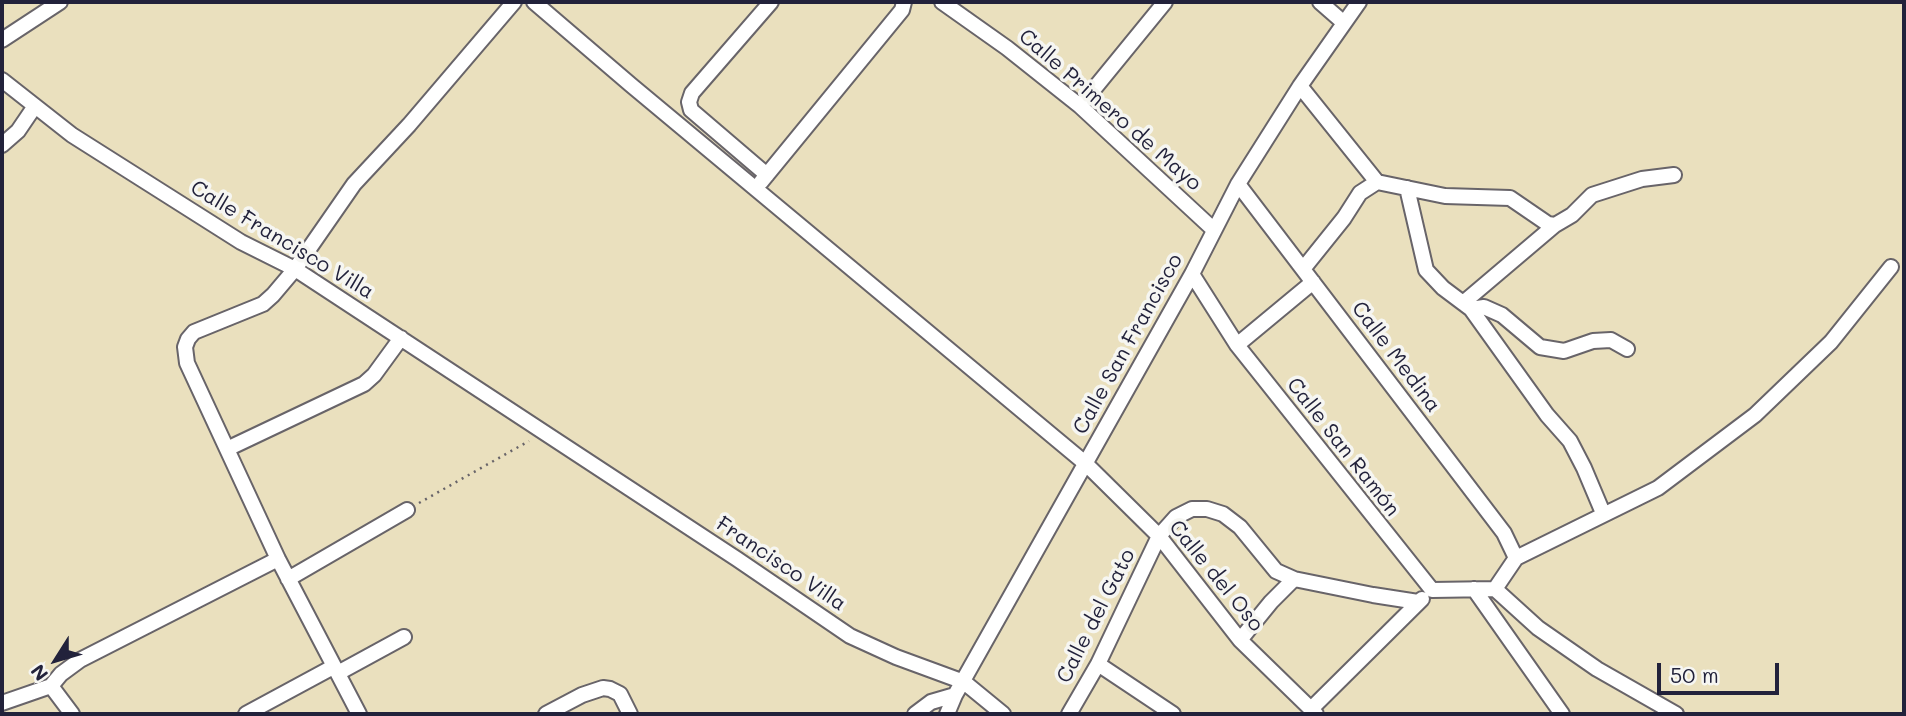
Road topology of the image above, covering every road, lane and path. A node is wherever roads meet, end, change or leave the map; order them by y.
1 (60, 2) edge
2 (514, 2) edge
3 (534, 2) edge
4 (771, 2) edge
5 (904, 2) edge
6 (942, 2) edge
7 (1166, 2) edge
8 (1320, 2) edge
9 (1359, 2) edge
10 (1344, 23) junction
11 (2, 40) edge
12 (2, 80) edge
13 (1300, 86) junction
14 (35, 106) junction
15 (1080, 106) junction
16 (2, 145) edge
17 (767, 175) junction
18 (1674, 175) dead end
19 (1377, 182) junction
20 (1238, 184) junction
21 (756, 188) junction
22 (1407, 188) junction
23 (1555, 225) junction
24 (1214, 230) junction
25 (1891, 267) dead end
26 (295, 269) junction
27 (1303, 269) junction
28 (1192, 274) junction
29 (1313, 282) junction
30 (1467, 306) junction
31 (401, 338) junction
32 (1237, 345) junction
33 (1627, 349) dead end
34 (543, 433) junction
35 (228, 449) junction
36 (1085, 463) junction
37 (407, 510) joint
38 (1603, 513) junction
39 (1159, 536) junction
40 (1516, 558) junction
41 (278, 559) junction
42 (288, 579) junction
43 (1294, 579) junction
44 (1474, 589) junction
45 (1495, 589) junction
46 (1432, 590) junction
47 (1418, 602) junction
48 (1514, 607) junction
49 (1496, 619) junction
50 (404, 638) dead end
51 (1240, 640) junction
52 (1098, 664) junction
53 (335, 670) junction
54 (51, 686) junction
55 (960, 689) junction
56 (2, 703) edge
57 (1313, 712) edge
58 (72, 714) edge
59 (246, 714) edge
60 (359, 714) edge
61 (546, 714) edge
62 (630, 714) edge
63 (915, 714) edge
64 (947, 714) edge
65 (1003, 714) edge
66 (1069, 714) edge
67 (1173, 714) edge
68 (1562, 714) edge
69 (1676, 714) edge

1 - 11 street
2 - 26 street
3 - 21 street, Calle del Oso
4 - 17 street
5 - 17 street
6 - 15 street, Calle Primero de Mayo
7 - 15 street
8 - 10 street
9 - 10 street, Calle San Francisco
10 - 13 street, Calle San Francisco
12 - 14 street, Calle Francisco Villa
13 - 19 street
13 - 20 street, Calle San Francisco
14 - 16 street
14 - 26 street, Calle Francisco Villa
15 - 24 street, Calle Primero de Mayo
17 - 21 street
18 - 23 street
19 - 22 street
19 - 27 street
20 - 24 street, Calle San Francisco
20 - 27 street, Calle Medina
21 - 36 street, Calle del Oso
22 - 23 street
22 - 30 street
23 - 30 street
24 - 28 street, Calle San Francisco
25 - 38 street
26 - 31 street, Calle Francisco Villa
26 - 35 street
27 - 29 street, Calle Medina
28 - 32 street, Calle San Ramón
28 - 36 street, Calle San Francisco
29 - 32 street
29 - 40 street, Calle Medina
30 - 33 street
30 - 38 street
31 - 34 street, Calle Francisco Villa
31 - 35 street
32 - 46 street, Calle San Ramón
34 - 37 path
34 - 55 street, Francisco Villa
35 - 41 street
36 - 39 street, Calle del Oso
36 - 55 street, Calle San Francisco
37 - 42 street
38 - 40 street
39 - 43 street
39 - 51 street, Calle del Oso
39 - 52 street, Calle del Gato
40 - 45 street
41 - 42 street
41 - 54 street
42 - 53 street
43 - 47 street
43 - 51 street
44 - 45 street
44 - 46 street
44 - 49 street
45 - 48 street
46 - 47 street
47 - 57 street
48 - 49 street
48 - 69 street
49 - 68 street
50 - 53 street
51 - 57 street, Calle del Oso
52 - 66 street, Calle del Gato
52 - 67 street
53 - 59 street
53 - 60 street
54 - 56 street
54 - 58 street
55 - 63 street
55 - 64 street, Calle San Francisco
55 - 65 street, Francisco Villa
61 - 62 street

